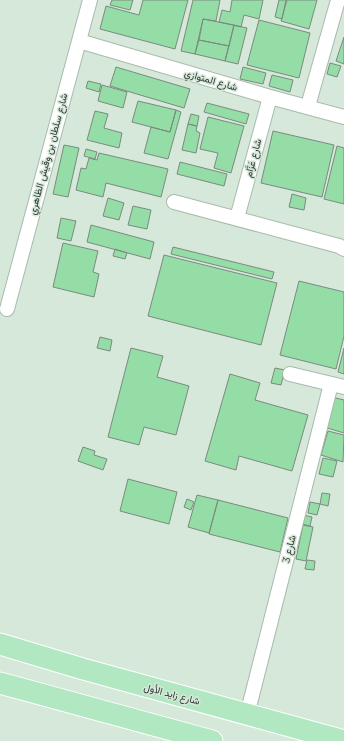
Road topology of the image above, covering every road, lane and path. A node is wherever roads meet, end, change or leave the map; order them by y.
1 (90, 0) edge
2 (338, 0) edge
3 (79, 41) junction
4 (270, 97) junction
5 (308, 106) junction
6 (344, 117) edge
7 (174, 202) dead end
8 (237, 218) junction
9 (342, 246) edge
10 (7, 309) dead end
11 (290, 374) dead end
12 (337, 385) edge
13 (0, 644) edge
14 (0, 683) edge
15 (248, 715) junction
16 (212, 741) edge
17 (344, 741) edge

1 - 3 street, شارع سلطان بن وقيش الظاهري
2 - 5 street
3 - 4 street, شارع المتوازي
3 - 10 street, شارع سلطان بن وقيش الظاهري
4 - 5 street, شارع المتوازي
4 - 8 street, شارع عَزَّام
5 - 6 street, شارع المتوازي
7 - 8 street
8 - 9 street
11 - 12 street
12 - 15 street, شارع 3
13 - 15 main road, شارع زايد الأول
14 - 16 main road
15 - 17 main road, شارع زايد الأول

